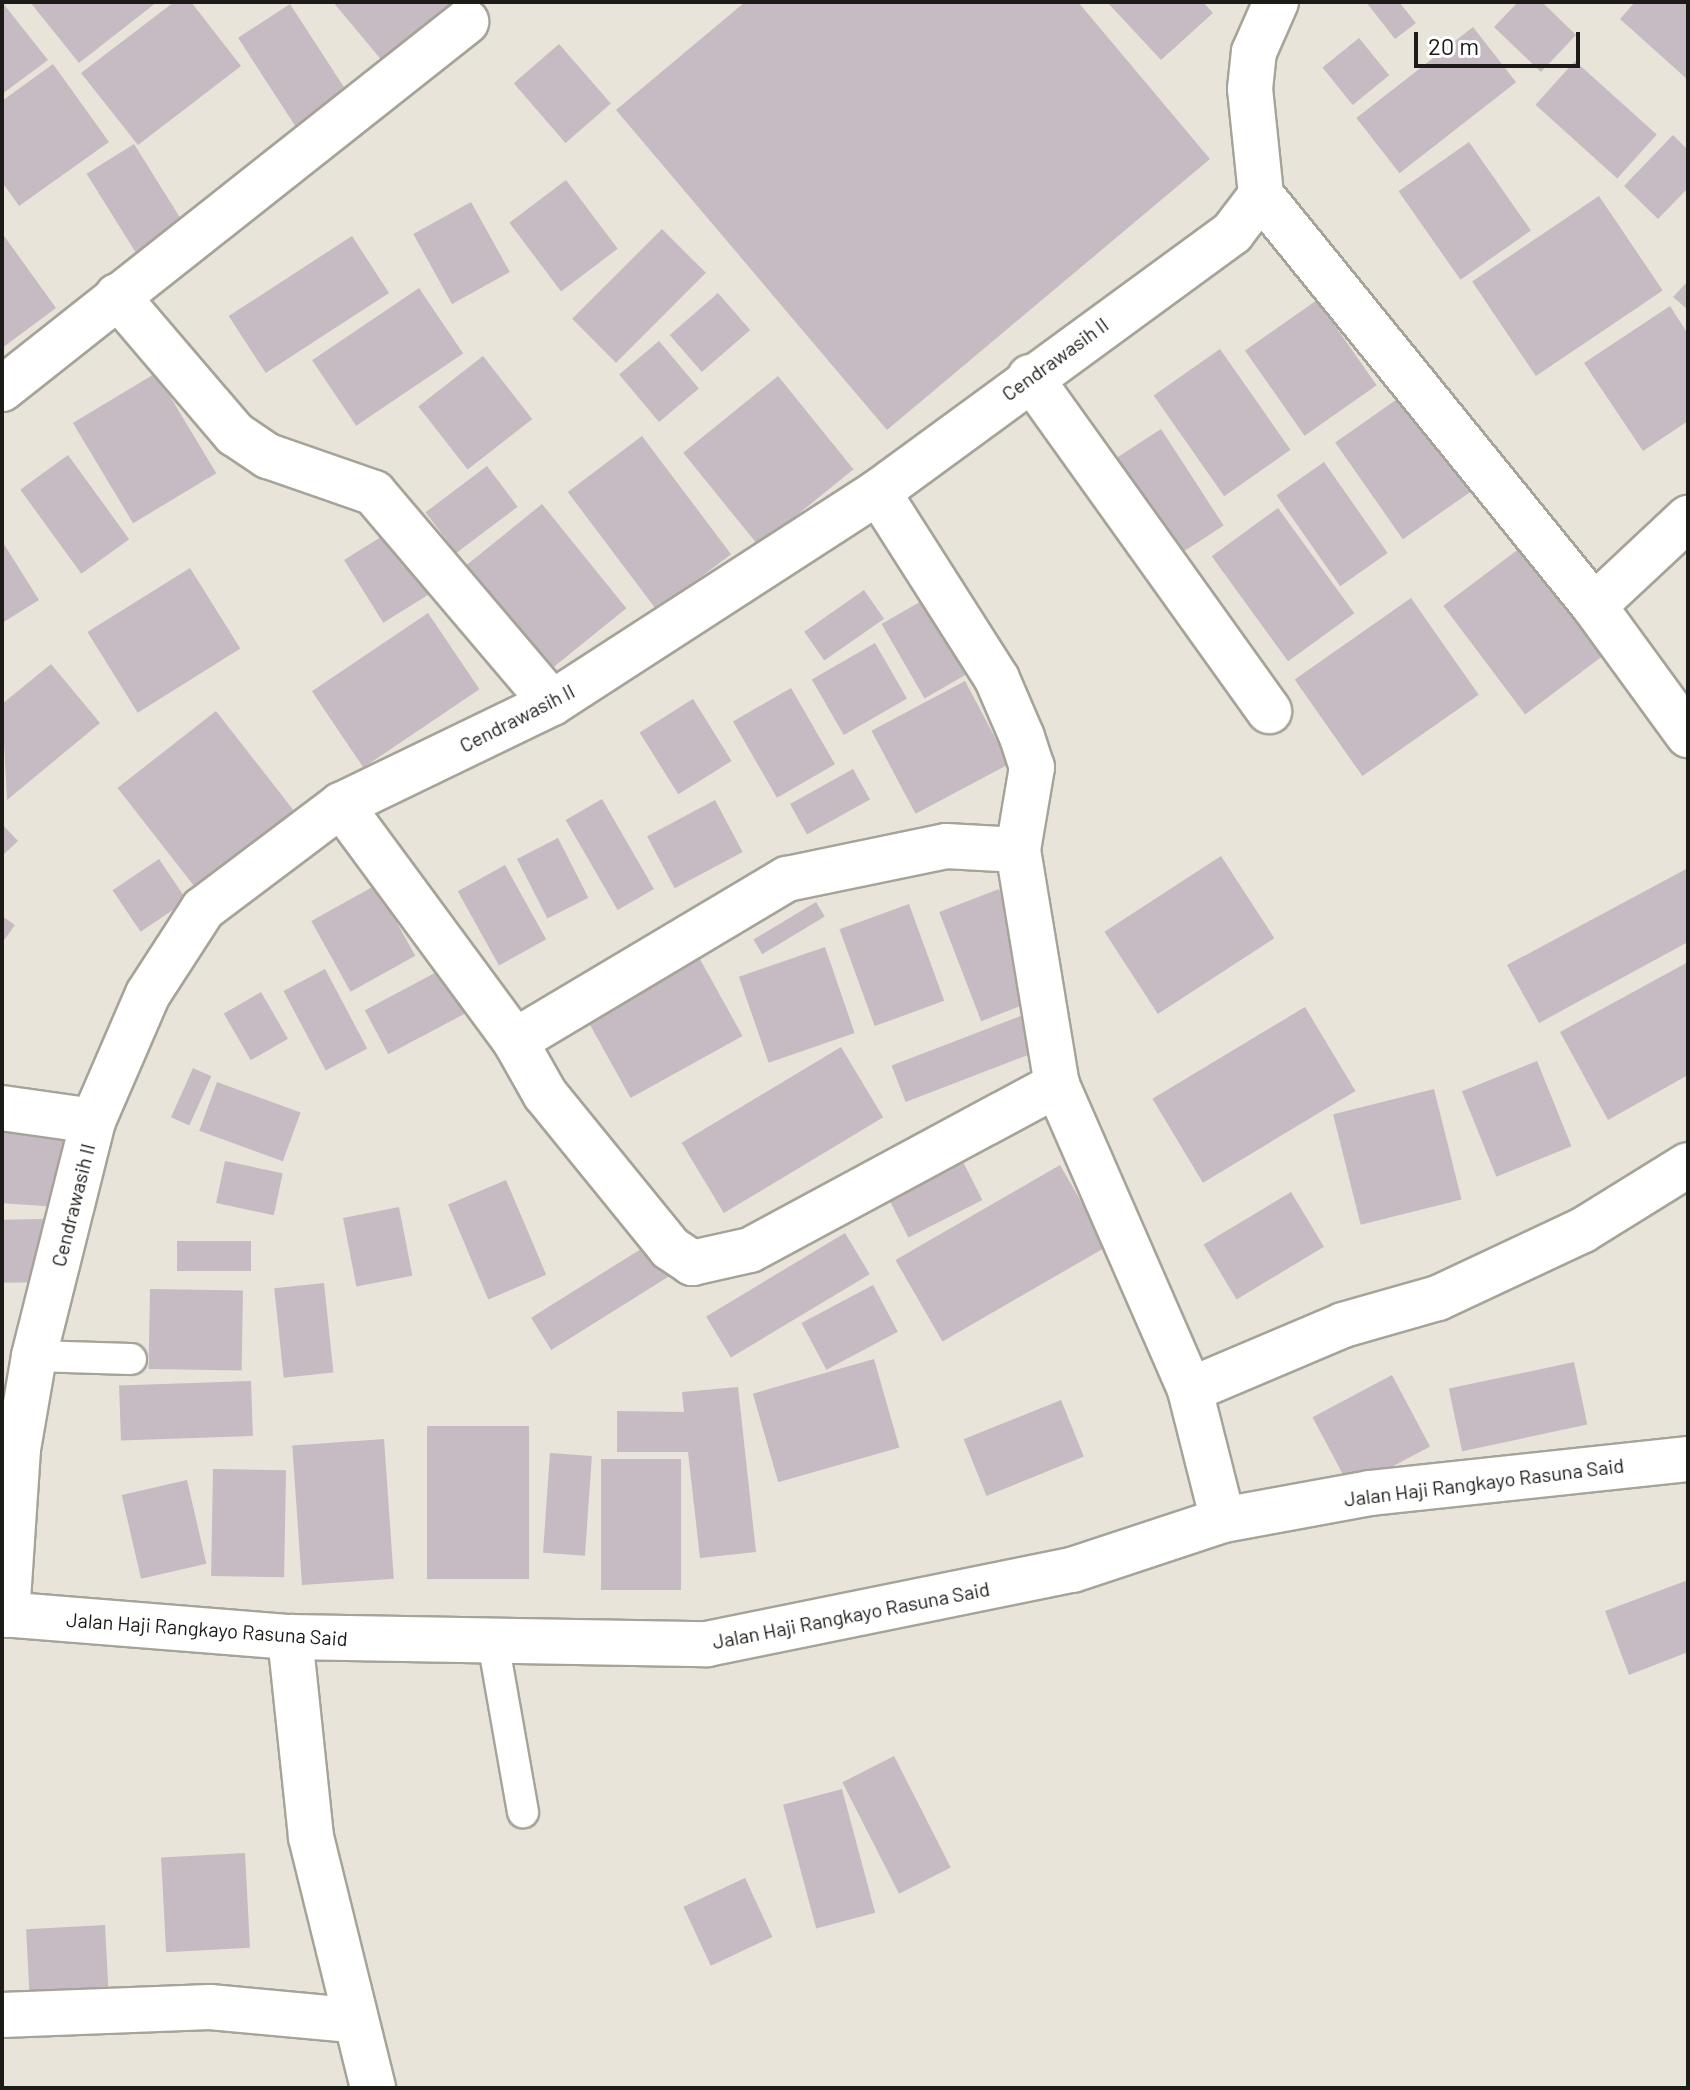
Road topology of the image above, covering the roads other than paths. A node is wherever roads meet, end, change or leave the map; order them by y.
1 (1276, 2) edge
2 (466, 22) dead end
3 (1261, 195) junction
4 (117, 296) junction
5 (1030, 377) junction
6 (2, 389) edge
7 (878, 492) junction
8 (1688, 518) edge
9 (1594, 606) junction
10 (552, 703) junction
11 (1269, 711) dead end
12 (1688, 735) edge
13 (341, 805) junction
14 (1018, 850) junction
15 (515, 1041) junction
16 (1057, 1085) junction
17 (2, 1108) edge
18 (93, 1121) junction
19 (1688, 1165) edge
20 (34, 1356) junction
21 (131, 1359) dead end
22 (1190, 1390) junction
23 (1688, 1459) edge
24 (1223, 1520) junction
25 (5, 1615) edge
26 (290, 1637) junction
27 (493, 1642) junction
28 (523, 1812) dead end
29 (2, 2015) edge
30 (351, 2020) junction
31 (373, 2088) edge

1 - 3 street
2 - 4 street
3 - 5 street, Cendrawasih II
3 - 9 street
4 - 6 street
4 - 10 street
5 - 7 street, Cendrawasih II
5 - 11 street
7 - 10 street, Cendrawasih II
7 - 14 street
8 - 9 street
9 - 12 street
10 - 13 street, Cendrawasih II
13 - 15 street
13 - 18 street, Cendrawasih II
14 - 15 street
14 - 16 street
15 - 16 street
16 - 22 street
17 - 18 street
18 - 20 street, Cendrawasih II
19 - 22 street
20 - 21 lane
20 - 25 street, Cendrawasih II
22 - 24 street
23 - 24 street, Jalan Haji Rangkayo Rasuna Said
24 - 27 street, Jalan Haji Rangkayo Rasuna Said
25 - 26 street, Jalan Haji Rangkayo Rasuna Said
26 - 27 street, Jalan Haji Rangkayo Rasuna Said
26 - 30 street
27 - 28 lane
29 - 30 street
30 - 31 street

